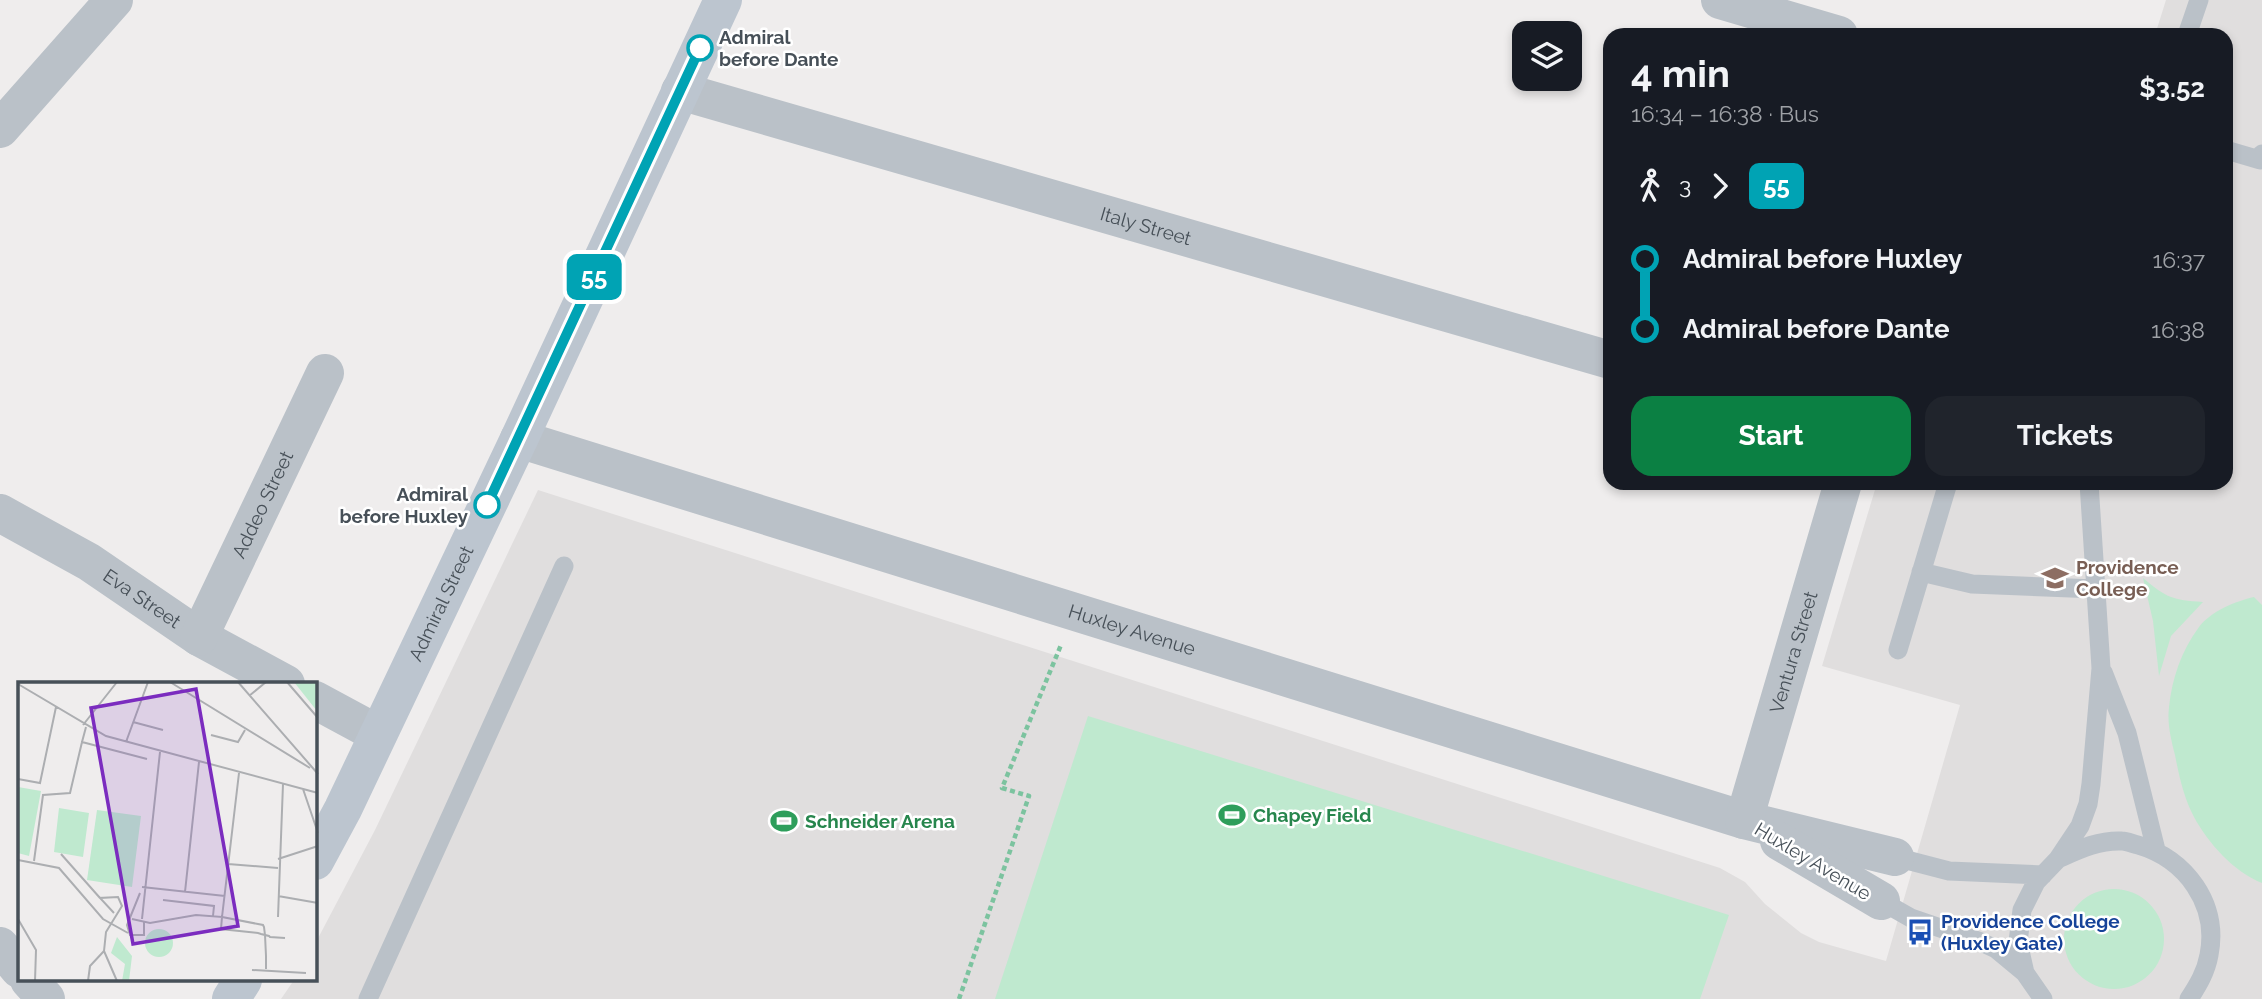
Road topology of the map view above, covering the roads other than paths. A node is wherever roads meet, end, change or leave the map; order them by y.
1 (114, 0) edge
2 (723, 0) edge
3 (1720, 0) edge
4 (2199, 0) edge
5 (1815, 28) edge
6 (2189, 28) edge
7 (680, 90) junction
8 (0, 129) edge
9 (2233, 152) edge
10 (2262, 154) edge
11 (1603, 358) edge
12 (325, 373) dead end
13 (519, 439) junction
14 (1841, 490) edge
15 (1946, 490) edge
16 (2089, 490) edge
17 (0, 513) edge
18 (564, 566) dead end
19 (1922, 572) junction
20 (2096, 589) junction
21 (199, 637) junction
22 (1898, 650) dead end
23 (2101, 668) junction
24 (282, 682) edge
25 (317, 701) edge
26 (378, 734) junction
27 (1744, 820) junction
28 (2156, 850) junction
29 (317, 857) edge
30 (1895, 858) joint
31 (2058, 859) junction
32 (2043, 874) junction
33 (1881, 901) joint
34 (0, 946) edge
35 (18, 968) edge
36 (2025, 973) junction
37 (31, 982) edge
38 (242, 982) edge
39 (46, 999) edge
40 (231, 999) edge
41 (368, 999) edge
42 (2043, 999) edge
43 (2189, 999) edge

1 - 8 street
2 - 7 main road, Admiral Street
3 - 5 street
4 - 6 lane
7 - 11 street, Italy Street
7 - 13 main road, Admiral Street
9 - 10 lane
12 - 21 street, Addeo Street
13 - 26 main road, Admiral Street
13 - 27 street, Huxley Avenue
14 - 27 street, Ventura Street
15 - 19 lane
16 - 20 lane
17 - 21 street, Eva Street
18 - 41 lane
19 - 20 lane
19 - 22 lane
20 - 23 lane
21 - 24 street, Eva Street
23 - 28 lane
23 - 31 lane
25 - 26 street
26 - 29 main road, Admiral Street
27 - 30 street, Huxley Avenue
27 - 33 street, Huxley Avenue
28 - 31 lane
28 - 43 lane
30 - 32 lane
31 - 32 lane
32 - 36 lane
33 - 36 lane
34 - 35 street
36 - 42 lane
37 - 39 street
38 - 40 main road

